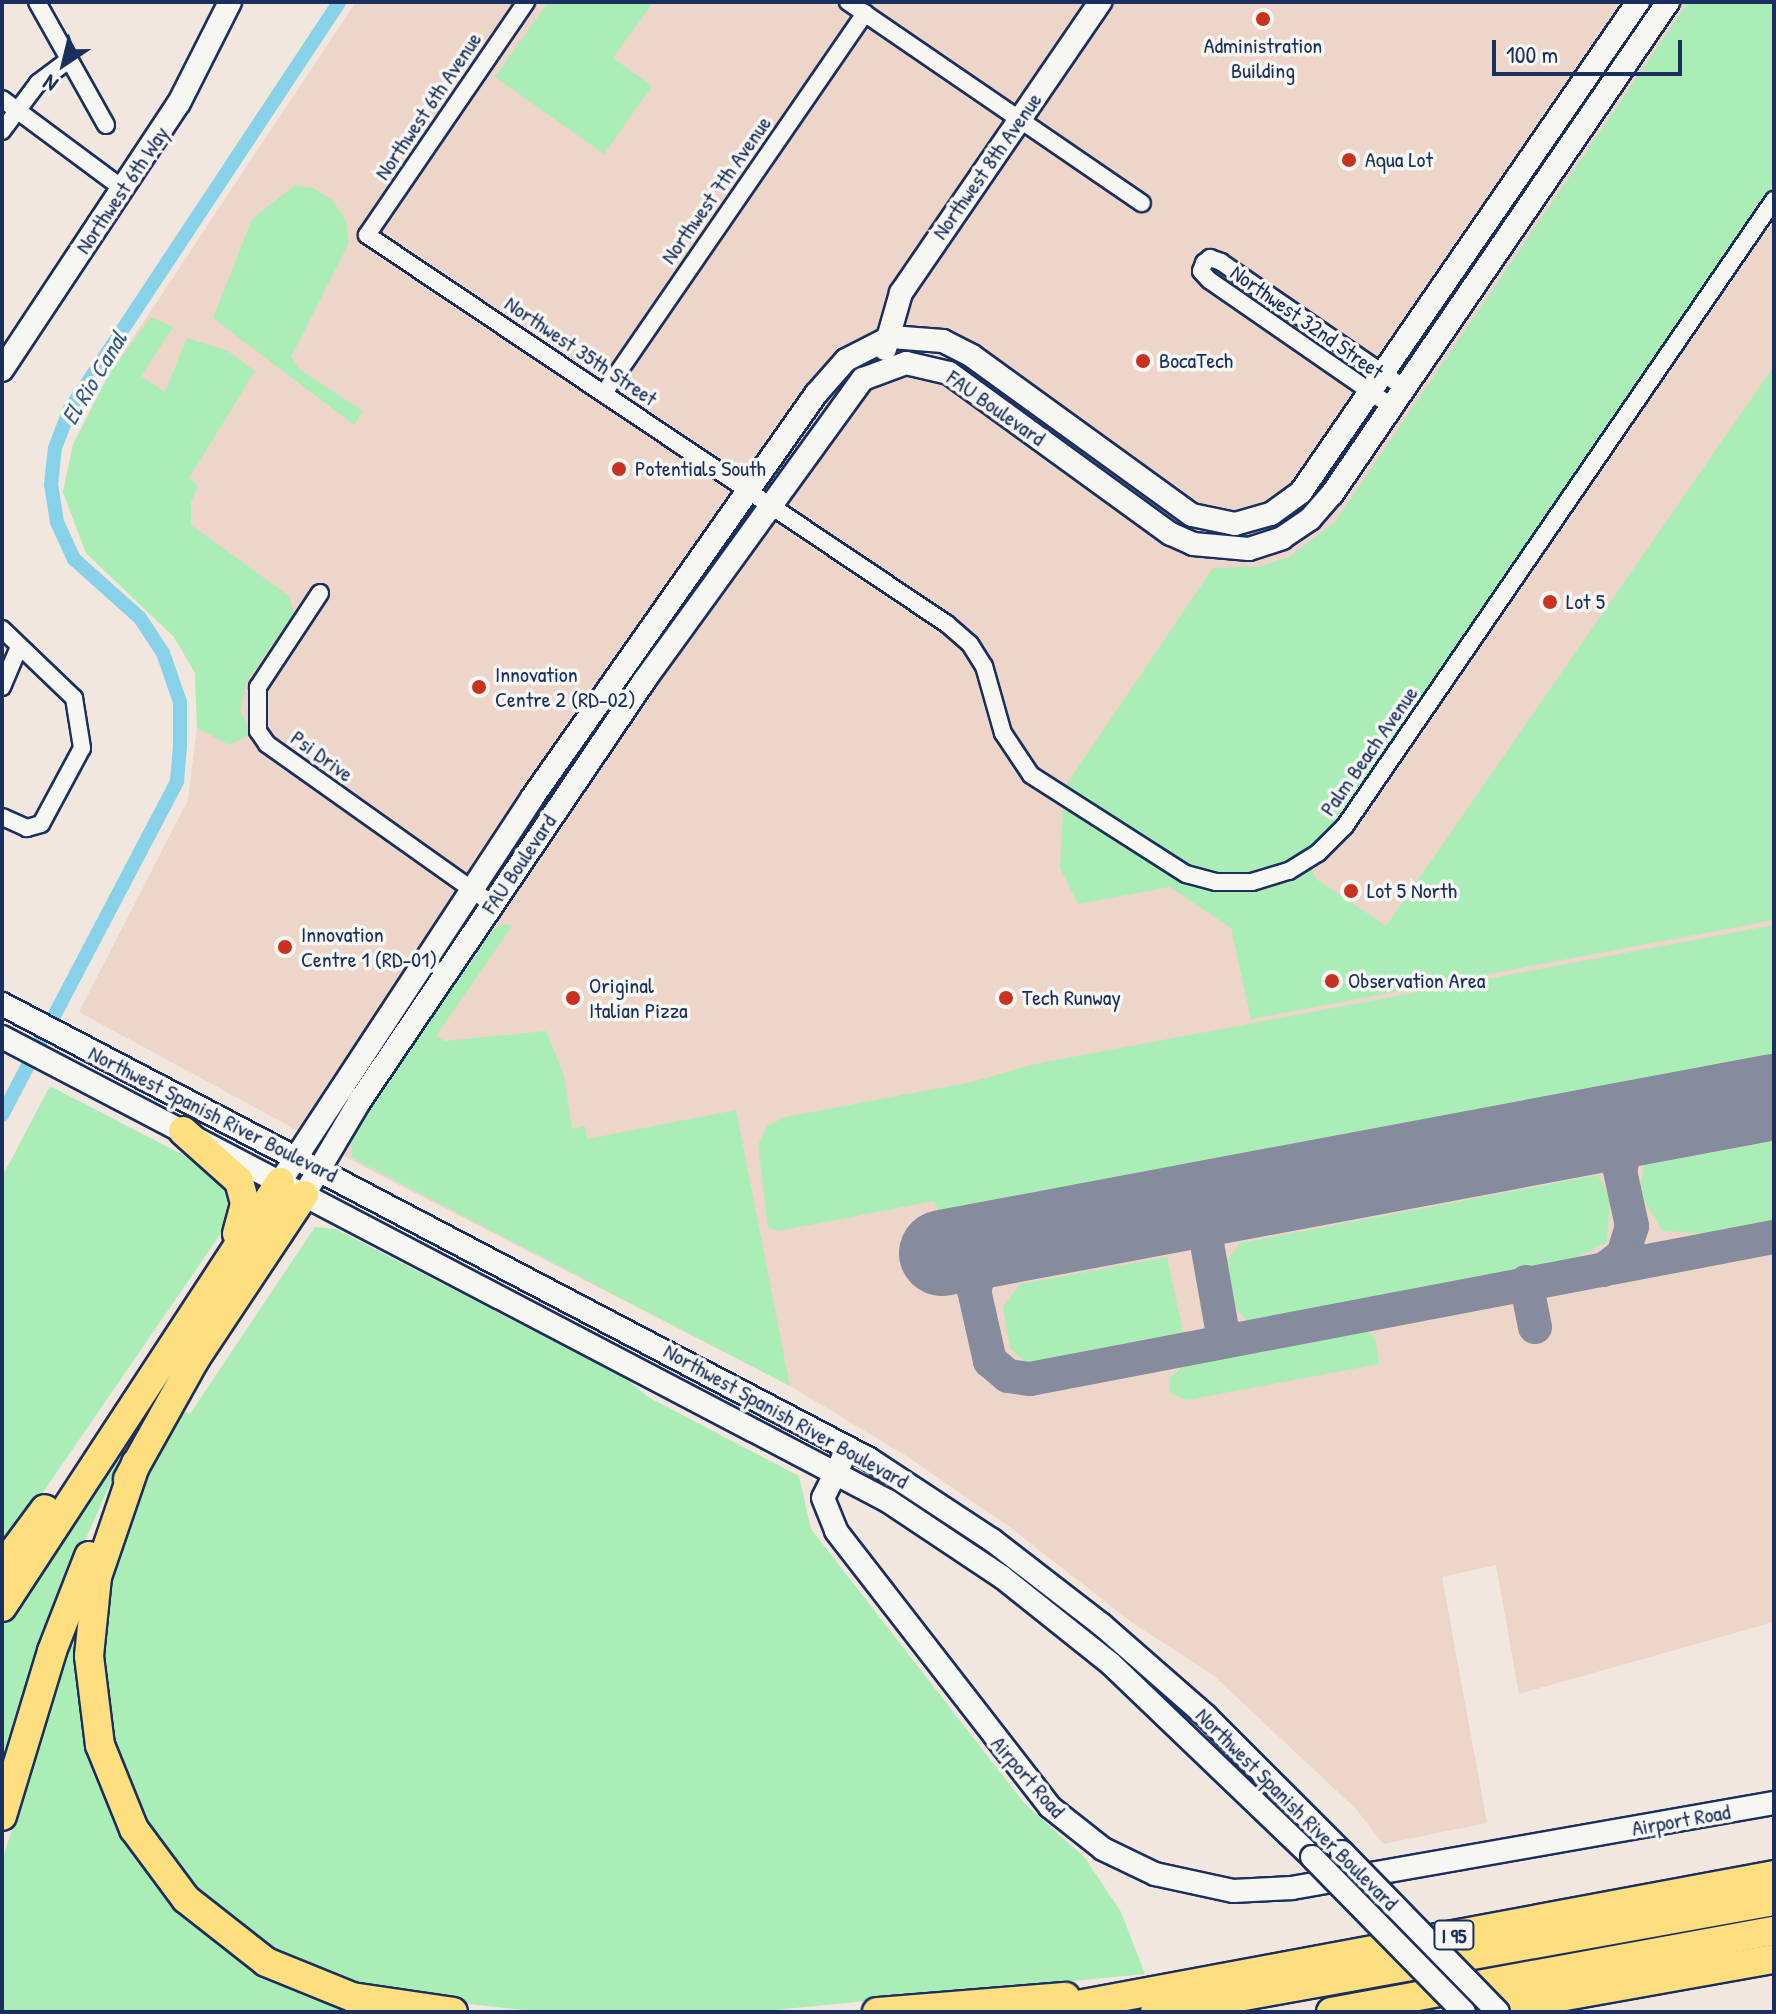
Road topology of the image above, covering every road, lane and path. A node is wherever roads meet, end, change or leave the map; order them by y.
1 (37, 2) edge
2 (230, 2) edge
3 (526, 2) edge
4 (848, 2) edge
5 (1100, 2) edge
6 (1638, 2) edge
7 (1668, 2) edge
8 (865, 13) junction
9 (70, 59) junction
10 (2, 99) edge
11 (15, 112) junction
12 (1019, 120) junction
13 (106, 125) dead end
14 (2, 131) edge
15 (123, 189) junction
16 (1774, 200) edge
17 (1142, 203) dead end
18 (367, 235) joint
19 (1206, 264) dead end
20 (891, 337) junction
21 (2, 370) edge
22 (863, 379) junction
23 (1377, 383) junction
24 (604, 393) junction
25 (1398, 397) junction
26 (750, 491) junction
27 (770, 504) junction
28 (320, 593) dead end
29 (2, 629) edge
30 (19, 647) junction
31 (2, 687) edge
32 (2, 817) edge
33 (471, 891) junction
34 (492, 904) junction
35 (2, 1004) edge
36 (5, 1038) edge
37 (183, 1131) junction
38 (295, 1156) junction
39 (319, 1169) junction
40 (292, 1189) junction
41 (229, 1257) junction
42 (178, 1334) junction
43 (850, 1447) junction
44 (136, 1463) junction
45 (836, 1470) junction
46 (2, 1567) edge
47 (2, 1607) edge
48 (1774, 1803) edge
49 (2, 1816) edge
50 (1774, 1875) edge
51 (1774, 1901) edge
52 (1774, 1931) edge
53 (1774, 1959) edge
54 (1144, 2003) edge
55 (453, 2012) edge
56 (877, 2012) edge
57 (1040, 2012) edge
58 (1331, 2012) edge
59 (1464, 2012) edge
60 (1475, 2012) edge
61 (1498, 2012) edge

1 - 9 street
2 - 15 street, Northwest 6th Way
3 - 18 street, Northwest 6th Avenue
4 - 8 street
5 - 12 street, Northwest 8th Avenue
6 - 23 street, FAU Boulevard
7 - 25 street, FAU Boulevard
8 - 12 street
8 - 24 street, Northwest 7th Avenue
9 - 11 street
9 - 13 street
10 - 11 street
11 - 14 street
11 - 15 street
12 - 17 street
12 - 20 street, Northwest 8th Avenue
15 - 21 street, Northwest 6th Way
16 - 27 street, Palm Beach Avenue
18 - 24 street, Northwest 35th Street
19 - 23 street, Northwest 32nd Street
20 - 22 street
20 - 23 street, FAU Boulevard
20 - 26 street, FAU Boulevard
22 - 25 street, FAU Boulevard
22 - 27 street, FAU Boulevard
23 - 25 street, Northwest 32nd Street
24 - 26 street, Northwest 35th Street
26 - 27 street, Northwest 35th Street
26 - 33 street, FAU Boulevard
27 - 34 street, FAU Boulevard
28 - 33 street, Psi Drive
29 - 30 street
30 - 31 street
30 - 32 street
33 - 34 street, Psi Drive
33 - 38 street, FAU Boulevard
34 - 39 street, FAU Boulevard
35 - 38 street, Northwest Spanish River Boulevard
36 - 37 street, Northwest Spanish River Boulevard
37 - 40 street, Northwest Spanish River Boulevard
37 - 41 highway
38 - 39 street, Northwest Spanish River Boulevard
38 - 40 street, FAU Boulevard
39 - 40 street, FAU Boulevard
39 - 43 street, Northwest Spanish River Boulevard
40 - 41 highway
40 - 44 highway
40 - 45 street, Northwest Spanish River Boulevard
41 - 42 highway
42 - 46 highway
42 - 47 highway
43 - 45 street, Airport Road
43 - 61 street, Northwest Spanish River Boulevard, bridge
44 - 49 highway
44 - 55 highway
45 - 48 street, Airport Road
45 - 59 street, Northwest Spanish River Boulevard, bridge
50 - 54 highway, I 95
51 - 54 highway
52 - 58 highway
53 - 60 highway
54 - 56 highway
54 - 57 highway, I 95

